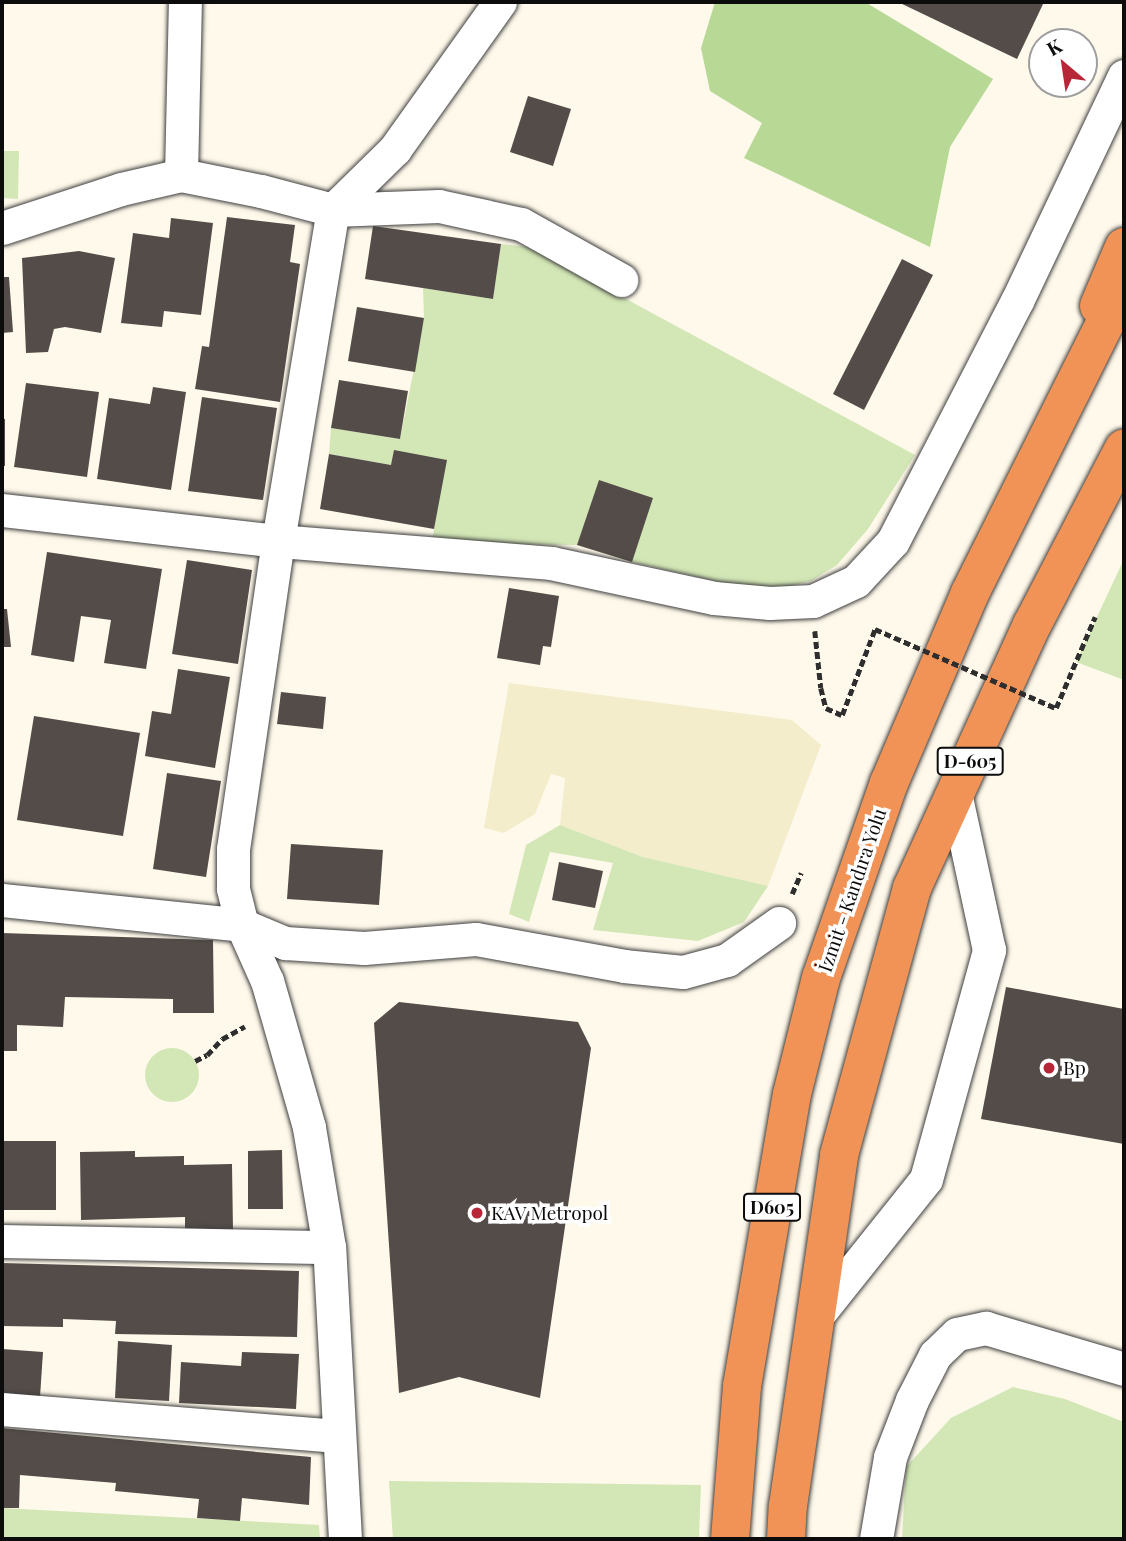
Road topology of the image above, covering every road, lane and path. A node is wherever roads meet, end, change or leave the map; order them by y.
1 (185, 2) edge
2 (500, 2) edge
3 (1124, 76) edge
4 (181, 175) junction
5 (333, 210) junction
6 (2, 228) edge
7 (1124, 247) edge
8 (621, 280) dead end
9 (1124, 286) edge
10 (1124, 448) edge
11 (1017, 497) junction
12 (2, 510) edge
13 (278, 541) junction
14 (813, 601) junction
15 (1095, 617) dead end
16 (955, 793) junction
17 (853, 882) joint
18 (2, 900) edge
19 (779, 923) dead end
20 (242, 925) junction
21 (276, 1013) junction
22 (195, 1061) dead end
23 (857, 1090) joint
24 (2, 1241) edge
25 (329, 1247) junction
26 (816, 1317) junction
27 (1124, 1368) edge
28 (2, 1409) edge
29 (337, 1436) junction
30 (345, 1539) edge
31 (730, 1539) edge
32 (786, 1539) edge
33 (877, 1539) edge

1 - 4 street
2 - 5 street
3 - 14 street
4 - 5 street
4 - 6 street
5 - 8 street
5 - 13 street
7 - 11 highway
9 - 11 highway, İzmit - Kandıra Yolu / D-605
10 - 16 highway, D-605
11 - 17 highway, İzmit - Kandıra Yolu / D-605
12 - 13 street
13 - 14 street
13 - 20 street
14 - 15 path, bridge
16 - 23 highway, D-605
16 - 26 street
17 - 31 highway, İzmit - Kandıra Yolu / D605
18 - 20 street
19 - 20 street
20 - 21 street
21 - 22 path
21 - 25 street
23 - 26 highway, D605
24 - 25 street
25 - 29 street
26 - 32 highway, D605
27 - 33 street
28 - 29 street
29 - 30 street

